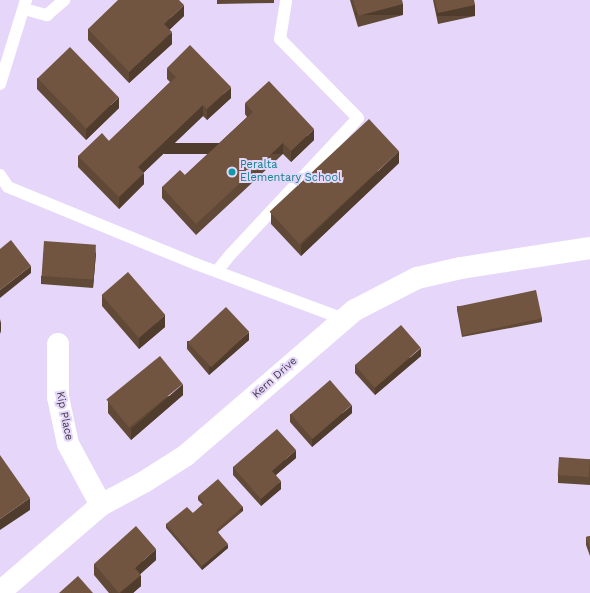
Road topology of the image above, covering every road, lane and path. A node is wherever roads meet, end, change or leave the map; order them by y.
1 (64, 0) edge
2 (286, 0) edge
3 (25, 4) edge
4 (0, 84) edge
5 (0, 175) edge
6 (590, 248) edge
7 (217, 272) junction
8 (344, 319) junction
9 (58, 344) dead end
10 (100, 505) junction
11 (0, 592) edge

1 - 3 lane
2 - 7 lane
3 - 4 lane
5 - 7 lane
6 - 8 street, Kern Drive
7 - 8 lane
8 - 10 street, Kern Drive
9 - 10 street, Kip Place
10 - 11 street, Kern Drive

